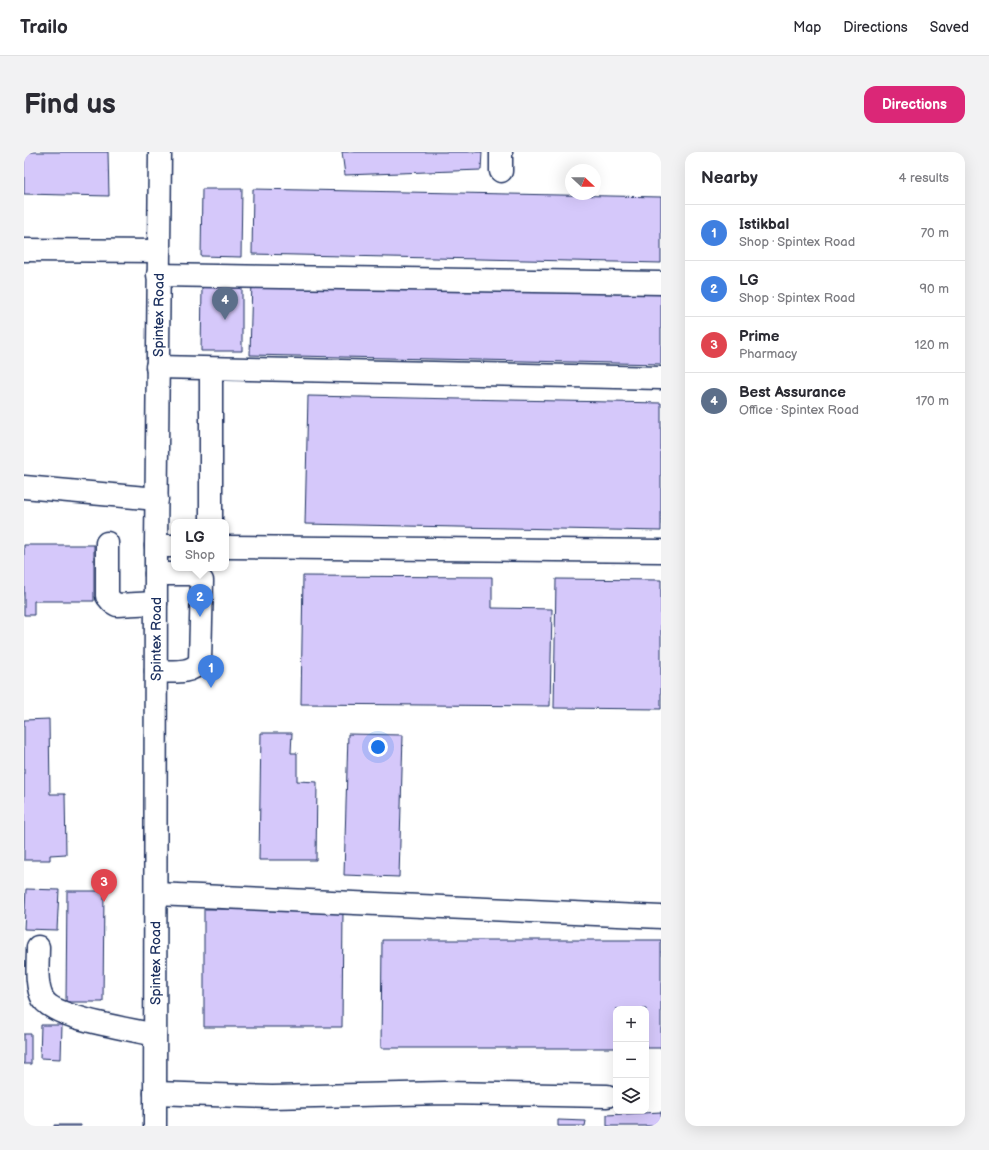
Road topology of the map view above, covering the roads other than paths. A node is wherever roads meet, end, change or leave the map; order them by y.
1 (160, 152) edge
2 (24, 250) edge
3 (159, 251) junction
4 (158, 275) junction
5 (661, 283) edge
6 (157, 367) junction
7 (211, 368) junction
8 (661, 378) edge
9 (24, 487) edge
10 (156, 499) junction
11 (211, 519) edge
12 (107, 543) dead end
13 (165, 546) edge
14 (229, 547) edge
15 (661, 551) edge
16 (156, 574) junction
17 (156, 603) junction
18 (156, 671) junction
19 (156, 894) junction
20 (661, 917) edge
21 (38, 947) dead end
22 (155, 1035) junction
23 (155, 1093) junction
24 (607, 1096) dead end
25 (155, 1126) edge

1 - 3 main road, Spintex Road
2 - 3 main road
3 - 4 main road, Spintex Road
4 - 5 main road
4 - 6 main road, Spintex Road
6 - 7 main road
6 - 10 main road, Spintex Road
7 - 8 main road
7 - 11 main road
9 - 10 main road
10 - 13 main road, Spintex Road
12 - 17 main road
13 - 16 main road, Spintex Road
14 - 15 main road
16 - 17 main road, Spintex Road
16 - 18 main road
17 - 18 main road, Spintex Road
18 - 19 main road, Spintex Road
19 - 20 main road
19 - 22 main road, Spintex Road
21 - 22 main road
22 - 23 main road, Spintex Road
23 - 24 main road
23 - 25 main road, Spintex Road

